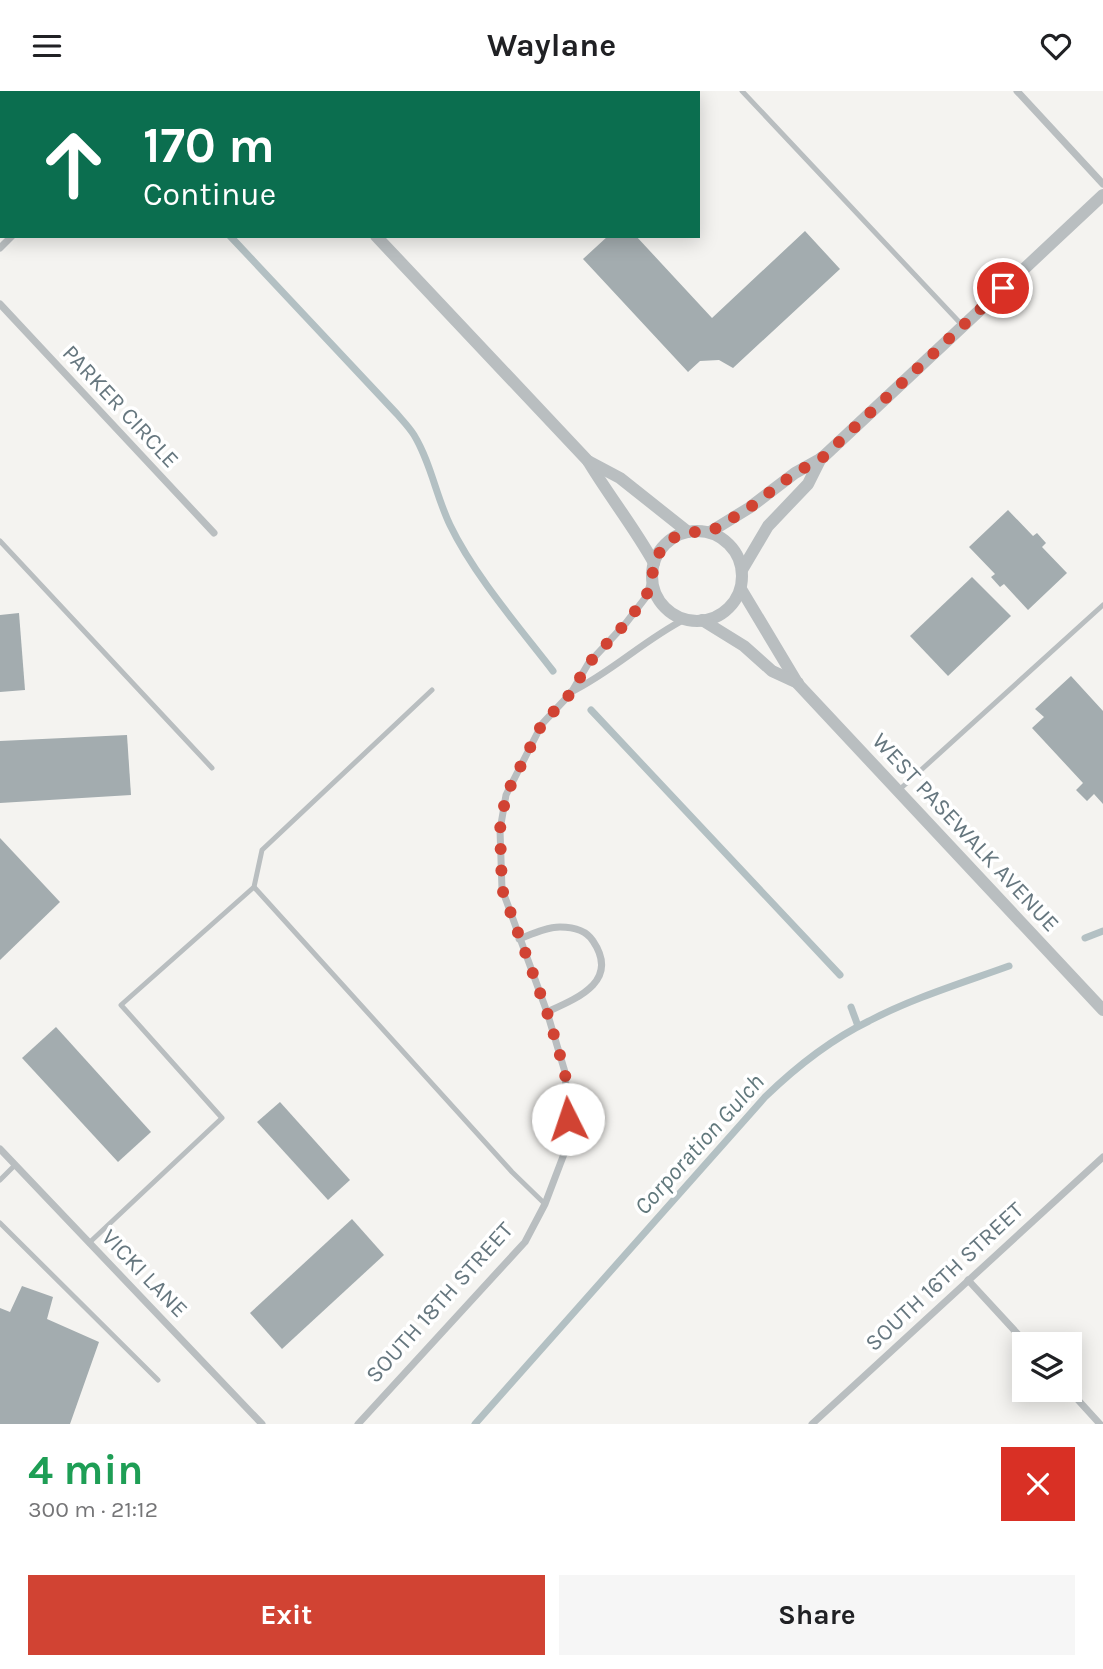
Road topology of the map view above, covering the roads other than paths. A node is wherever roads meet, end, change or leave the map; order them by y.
1 (742, 91) edge
2 (1017, 91) edge
3 (1103, 184) edge
4 (1103, 195) edge
5 (378, 238) edge
6 (0, 305) edge
7 (963, 326) junction
8 (822, 458) junction
9 (588, 461) junction
10 (688, 532) junction
11 (710, 532) junction
12 (214, 533) dead end
13 (0, 541) edge
14 (654, 563) junction
15 (742, 571) junction
16 (652, 578) junction
17 (741, 589) junction
18 (1103, 605) edge
19 (685, 619) junction
20 (702, 620) junction
21 (798, 684) junction
22 (432, 690) dead end
23 (571, 693) junction
24 (212, 768) dead end
25 (899, 790) junction
26 (254, 887) junction
27 (519, 939) junction
28 (1103, 1010) edge
29 (547, 1012) junction
30 (0, 1149) edge
31 (1103, 1157) edge
32 (15, 1165) junction
33 (0, 1180) edge
34 (545, 1204) junction
35 (0, 1223) edge
36 (89, 1243) junction
37 (968, 1280) junction
38 (1016, 1332) edge
39 (158, 1380) dead end
40 (1080, 1402) edge
41 (262, 1424) edge
42 (358, 1424) edge
43 (812, 1424) edge
44 (1100, 1424) edge

1 - 7 lane
2 - 3 street
4 - 7 street
5 - 9 street
6 - 12 street, PARKER CIRCLE
7 - 8 street
8 - 11 street
8 - 15 street
9 - 10 street
9 - 14 street
10 - 11 street
10 - 14 street
11 - 15 street
13 - 24 lane
14 - 16 street
15 - 17 street
16 - 19 street
16 - 23 street, SOUTH 18TH STREET
17 - 20 street
17 - 21 street, WEST PASEWALK AVENUE
18 - 25 lane
19 - 20 street
19 - 23 street, SOUTH 18TH STREET
20 - 21 street, WEST PASEWALK AVENUE
21 - 25 street, WEST PASEWALK AVENUE
22 - 26 lane
23 - 27 street, SOUTH 18TH STREET
25 - 28 street, WEST PASEWALK AVENUE
26 - 34 lane
26 - 36 lane
27 - 29 street, SOUTH 18TH STREET
27 - 29 street
29 - 34 street, SOUTH 18TH STREET
30 - 32 street, VICKI LANE
31 - 37 street, SOUTH 16TH STREET
32 - 33 lane
32 - 36 street, VICKI LANE
34 - 42 street, SOUTH 18TH STREET
35 - 39 lane
36 - 41 street, VICKI LANE
37 - 38 street
37 - 43 street, SOUTH 16TH STREET
40 - 44 street

